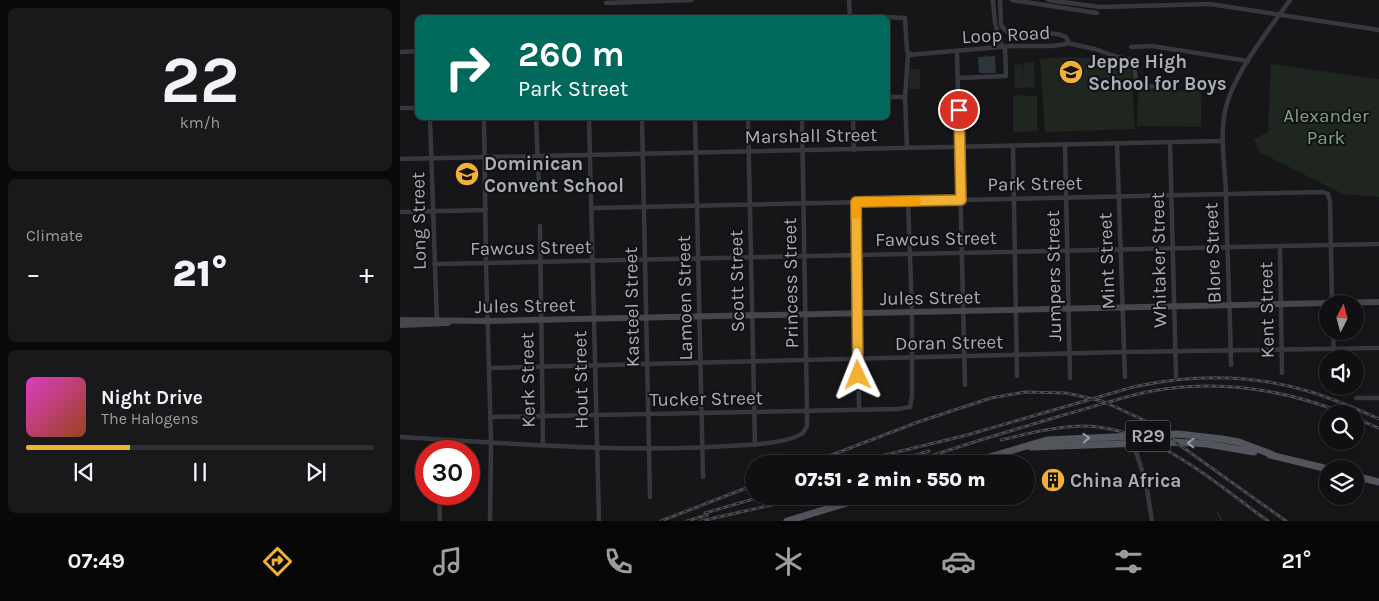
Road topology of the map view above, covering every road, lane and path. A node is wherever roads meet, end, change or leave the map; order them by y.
1 (692, 0) edge
2 (850, 0) edge
3 (994, 0) edge
4 (1000, 0) edge
5 (1012, 0) edge
6 (1048, 0) edge
7 (1290, 0) edge
8 (606, 3) dead end
9 (1097, 14) dead end
10 (850, 15) edge
11 (1280, 15) junction
12 (890, 17) edge
13 (997, 24) junction
14 (1379, 30) edge
15 (1067, 43) junction
16 (1004, 47) junction
17 (1132, 47) dead end
18 (415, 51) edge
19 (400, 52) edge
20 (957, 52) junction
21 (910, 54) junction
22 (1248, 60) junction
23 (958, 78) junction
24 (1164, 86) dead end
25 (905, 96) junction
26 (890, 97) edge
27 (400, 108) edge
28 (415, 108) edge
29 (430, 120) edge
30 (484, 120) edge
31 (536, 120) edge
32 (589, 120) edge
33 (642, 120) edge
34 (695, 120) edge
35 (748, 120) edge
36 (802, 120) edge
37 (853, 120) edge
38 (1222, 141) junction
39 (1170, 143) junction
40 (1117, 144) junction
41 (1065, 145) junction
42 (1013, 146) junction
43 (960, 147) junction
44 (906, 148) junction
45 (854, 150) junction
46 (802, 151) junction
47 (696, 152) junction
48 (748, 152) junction
49 (643, 154) junction
50 (590, 155) junction
51 (537, 156) junction
52 (485, 157) junction
53 (432, 158) junction
54 (400, 159) edge
55 (539, 187) dead end
56 (1226, 194) junction
57 (1172, 196) junction
58 (1118, 197) junction
59 (1014, 198) junction
60 (1066, 198) junction
61 (961, 200) junction
62 (908, 201) junction
63 (856, 202) junction
64 (803, 204) junction
65 (750, 205) junction
66 (697, 206) junction
67 (644, 207) junction
68 (592, 208) junction
69 (486, 210) junction
70 (400, 212) edge
71 (434, 212) junction
72 (540, 226) dead end
73 (1379, 244) edge
74 (1331, 245) junction
75 (1280, 247) junction
76 (1172, 248) junction
77 (1226, 248) junction
78 (1120, 249) junction
79 (1068, 250) junction
80 (1014, 251) junction
81 (963, 253) junction
82 (910, 254) junction
83 (856, 255) junction
84 (751, 256) junction
85 (804, 256) junction
86 (698, 258) junction
87 (592, 260) junction
88 (645, 260) junction
89 (540, 262) junction
90 (486, 263) junction
91 (434, 264) junction
92 (1332, 295) edge
93 (1364, 302) edge
94 (1379, 302) edge
95 (1319, 303) edge
96 (1280, 304) junction
97 (1229, 305) junction
98 (1174, 306) junction
99 (1122, 307) junction
100 (1068, 308) junction
101 (1016, 309) junction
102 (964, 311) junction
103 (912, 312) junction
104 (857, 313) junction
105 (806, 314) junction
106 (752, 315) junction
107 (699, 316) junction
108 (647, 317) junction
109 (594, 318) junction
110 (400, 320) edge
111 (540, 320) junction
112 (488, 321) junction
113 (437, 322) junction
114 (400, 325) edge
115 (1334, 340) edge
116 (1379, 348) edge
117 (1281, 349) junction
118 (1334, 349) junction
119 (1175, 351) junction
120 (1231, 351) junction
121 (1124, 352) junction
122 (1069, 354) junction
123 (1017, 355) junction
124 (964, 356) junction
125 (912, 358) junction
126 (858, 359) junction
127 (806, 360) junction
128 (752, 361) junction
129 (648, 363) junction
130 (700, 363) junction
131 (595, 364) junction
132 (1231, 365) dead end
133 (542, 366) junction
134 (489, 368) junction
135 (1282, 373) dead end
136 (1017, 376) dead end
137 (1176, 376) dead end
138 (1125, 377) dead end
139 (1070, 378) dead end
140 (965, 385) dead end
141 (1356, 398) dead end
142 (1379, 398) edge
143 (859, 409) junction
144 (807, 410) junction
145 (754, 413) junction
146 (701, 414) junction
147 (596, 415) junction
148 (648, 415) junction
149 (543, 416) junction
150 (490, 417) junction
151 (400, 437) edge
152 (438, 439) joint
153 (1132, 440) junction
154 (491, 442) junction
155 (543, 444) junction
156 (755, 445) junction
157 (597, 447) junction
158 (702, 448) junction
159 (650, 449) junction
160 (995, 455) edge
161 (1319, 467) edge
162 (703, 477) dead end
163 (1364, 478) edge
164 (1379, 482) edge
165 (650, 496) dead end
166 (439, 505) edge
167 (840, 505) edge
168 (440, 521) edge
169 (490, 521) edge
170 (599, 521) edge
171 (786, 521) edge
172 (1151, 521) edge

1 - 8 street
2 - 10 street
3 - 13 street
4 - 13 street
5 - 9 street
6 - 11 street
7 - 11 street, Blore Street
11 - 14 street
11 - 22 street, Blore Street
12 - 21 street
13 - 15 street, Loop Road
13 - 16 street
15 - 16 street, Loop Road
15 - 24 street
16 - 20 street, Loop Road
16 - 23 street
17 - 22 street
18 - 19 street
20 - 21 street, Loop Road
20 - 23 street
21 - 25 street
22 - 38 street, Blore Street
23 - 43 street
25 - 26 street
25 - 44 street
27 - 28 street
29 - 53 street, Long Street
30 - 52 street
31 - 51 street
32 - 50 street, Hout Street
33 - 49 street, Kasteel Street
34 - 47 street, Lamoen Street
35 - 48 street, Scott Street
36 - 46 street, Princess Street
37 - 45 street
38 - 39 street, Marshall Street
38 - 56 street, Blore Street
39 - 40 street, Marshall Street
39 - 57 street, Whitaker Street
40 - 41 street, Marshall Street
40 - 58 street, Mint Street
41 - 42 street, Marshall Street
41 - 60 street, Jumpers Street
42 - 43 street, Marshall Street
42 - 59 street
43 - 44 street, Marshall Street
43 - 61 street
44 - 45 street, Marshall Street
45 - 46 street, Marshall Street
46 - 48 street, Marshall Street
46 - 64 street, Princess Street
47 - 48 street, Marshall Street
47 - 49 street, Marshall Street
47 - 66 street, Lamoen Street
48 - 65 street, Scott Street
49 - 50 street, Marshall Street
49 - 67 street, Kasteel Street
50 - 51 street, Marshall Street
50 - 68 street, Hout Street
51 - 52 street, Marshall Street
51 - 55 street
52 - 53 street, Marshall Street
52 - 69 street
53 - 54 street, Marshall Street
53 - 71 street, Long Street
56 - 57 street, Park Street
56 - 74 street, Park Street
56 - 77 street, Blore Street
57 - 58 street, Park Street
57 - 76 street, Whitaker Street
58 - 60 street, Park Street
58 - 78 street, Mint Street
59 - 60 street, Park Street
59 - 61 street, Park Street
59 - 80 street
60 - 79 street, Jumpers Street
61 - 62 street, Park Street
61 - 81 street
62 - 63 street, Park Street
62 - 82 street
63 - 64 street, Park Street
63 - 83 street
64 - 65 street, Park Street
64 - 85 street, Princess Street
65 - 66 street, Park Street
65 - 84 street, Scott Street
66 - 67 street, Park Street
66 - 86 street, Lamoen Street
67 - 68 street, Park Street
67 - 88 street, Kasteel Street
68 - 87 street, Hout Street
69 - 71 street
69 - 90 street
70 - 71 street
71 - 91 street, Long Street
72 - 89 street, Kerk Street
73 - 74 street, Fawcus Street
74 - 75 street, Fawcus Street
74 - 92 street
75 - 77 street, Fawcus Street
75 - 96 street, Kent Street
76 - 77 street, Fawcus Street
76 - 78 street, Fawcus Street
76 - 98 street, Whitaker Street
77 - 97 street, Blore Street
78 - 79 street, Fawcus Street
78 - 99 street, Mint Street
79 - 80 street, Fawcus Street
79 - 100 street, Jumpers Street
80 - 81 street, Fawcus Street
80 - 101 street
81 - 82 street, Fawcus Street
81 - 102 street
82 - 83 street, Fawcus Street
82 - 103 street
83 - 85 street, Fawcus Street
83 - 104 street
84 - 85 street, Fawcus Street
84 - 86 street, Fawcus Street
84 - 106 street, Scott Street
85 - 105 street, Princess Street
86 - 88 street, Fawcus Street
86 - 107 street, Lamoen Street
87 - 88 street, Fawcus Street
87 - 89 street, Fawcus Street
87 - 109 street, Hout Street
88 - 108 street, Kasteel Street
89 - 90 street, Fawcus Street
89 - 111 street, Kerk Street
90 - 91 street, Fawcus Street
90 - 112 street
91 - 113 street, Long Street
93 - 94 main road, Jules Street
95 - 96 main road, Jules Street
96 - 97 main road, Jules Street
96 - 117 street, Kent Street
97 - 98 main road, Jules Street
97 - 120 street, Blore Street
98 - 99 main road, Jules Street
98 - 119 street, Whitaker Street
99 - 100 main road, Jules Street
99 - 121 street, Mint Street
100 - 101 main road, Jules Street
100 - 122 street, Jumpers Street
101 - 102 main road, Jules Street
101 - 123 street
102 - 103 main road, Jules Street
102 - 124 street
103 - 104 main road, Jules Street
103 - 125 street
104 - 105 main road, Jules Street
104 - 126 street
105 - 106 main road, Jules Street
105 - 127 street, Princess Street
106 - 107 main road, Jules Street
106 - 128 street, Scott Street
107 - 108 main road, Jules Street
107 - 130 street, Lamoen Street
108 - 109 main road, Jules Street
108 - 129 street, Kasteel Street
109 - 111 main road, Jules Street
109 - 131 street, Hout Street
110 - 113 main road, Jules Street
111 - 112 main road, Jules Street
111 - 133 street, Kerk Street
112 - 113 main road, Jules Street
112 - 134 street
113 - 114 main road, Jules Street
115 - 118 street
116 - 118 street, Doran Street
117 - 118 street, Doran Street
117 - 120 street, Doran Street
117 - 135 street, Kent Street
119 - 120 street, Doran Street
119 - 121 street, Doran Street
119 - 137 street, Whitaker Street
120 - 132 street, Blore Street
121 - 122 street, Doran Street
121 - 138 street, Mint Street
122 - 123 street, Doran Street
122 - 139 street, Jumpers Street
123 - 124 street, Doran Street
123 - 136 street
124 - 125 street, Doran Street
124 - 140 street
125 - 126 street, Doran Street
125 - 143 street, Tucker Street
126 - 127 street, Doran Street
126 - 143 street
127 - 128 street, Doran Street
127 - 144 street, Princess Street
128 - 130 street, Doran Street
128 - 145 street, Scott Street
129 - 130 street, Doran Street
129 - 131 street, Doran Street
129 - 148 street, Kasteel Street
130 - 146 street, Lamoen Street
131 - 133 street, Doran Street
131 - 147 street, Hout Street
133 - 134 street, Doran Street
133 - 149 street, Kerk Street
134 - 150 street
141 - 142 street
143 - 144 street, Tucker Street
144 - 145 street, Tucker Street
144 - 156 street, Princess Street
145 - 146 street, Tucker Street
145 - 156 street, Scott Street
146 - 148 street, Tucker Street
146 - 158 street, Lamoen Street
147 - 148 street, Tucker Street
147 - 149 street, Tucker Street
147 - 157 street, Hout Street
148 - 159 street, Kasteel Street
149 - 150 street, Tucker Street
149 - 155 street, Kerk Street
150 - 154 street
151 - 152 street
152 - 154 street
153 - 160 main road, R29
153 - 161 main road, R29
153 - 172 street
154 - 155 street
154 - 169 street
155 - 157 street
156 - 158 street
157 - 159 street
157 - 170 street, Hout Street
158 - 159 street
158 - 162 street, Lamoen Street
159 - 165 street, Kasteel Street
163 - 164 main road
166 - 168 street
167 - 171 main road

